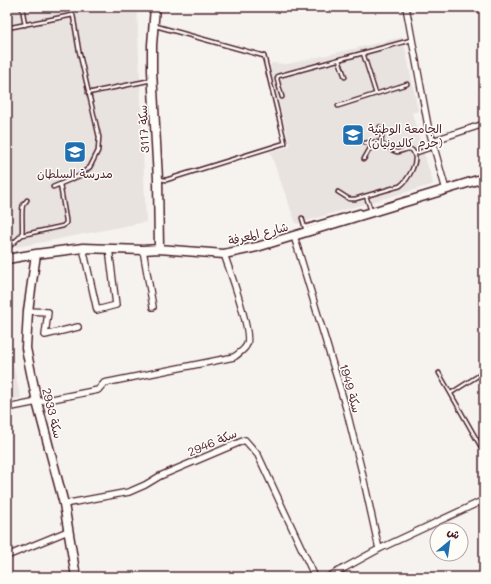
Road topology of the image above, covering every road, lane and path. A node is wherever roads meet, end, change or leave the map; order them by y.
1 (22, 7) edge
2 (155, 7) edge
3 (406, 7) edge
4 (25, 25) junction
5 (153, 25) junction
6 (7, 28) edge
7 (412, 40) junction
8 (363, 53) junction
9 (339, 60) junction
10 (345, 77) dead end
11 (152, 80) junction
12 (407, 84) dead end
13 (88, 93) junction
14 (376, 94) junction
15 (282, 97) dead end
16 (338, 106) dead end
17 (484, 124) edge
18 (380, 127) dead end
19 (373, 142) junction
20 (365, 143) dead end
21 (381, 143) junction
22 (433, 144) junction
23 (414, 154) junction
24 (364, 159) dead end
25 (484, 178) edge
26 (158, 179) junction
27 (60, 184) junction
28 (53, 187) dead end
29 (446, 190) junction
30 (338, 192) dead end
31 (366, 196) junction
32 (27, 200) dead end
33 (367, 214) junction
34 (302, 218) dead end
35 (305, 230) junction
36 (22, 235) junction
37 (294, 236) junction
38 (7, 246) edge
39 (83, 248) junction
40 (108, 248) junction
41 (159, 249) junction
42 (143, 250) junction
43 (36, 254) junction
44 (224, 254) junction
45 (7, 259) edge
46 (153, 308) dead end
47 (28, 311) junction
48 (78, 328) dead end
49 (484, 372) edge
50 (439, 373) dead end
51 (451, 393) junction
52 (37, 402) junction
53 (7, 408) edge
54 (484, 445) edge
55 (484, 500) edge
56 (64, 504) junction
57 (68, 531) junction
58 (379, 549) junction
59 (7, 556) edge
60 (76, 577) edge
61 (315, 577) edge
62 (328, 577) edge

1 - 4 lane
2 - 5 street, سكة 3117
3 - 7 street
4 - 6 lane
4 - 13 lane
5 - 11 street, سكة 3117
5 - 26 lane
7 - 8 lane
7 - 22 street
8 - 9 lane
8 - 14 lane
9 - 10 lane
9 - 15 lane
11 - 13 lane
11 - 26 street, سكة 3117
12 - 14 lane
13 - 27 lane
14 - 16 lane
17 - 22 street
18 - 21 lane
19 - 20 lane
19 - 21 lane
19 - 24 lane
21 - 23 lane
22 - 23 lane
22 - 29 street
23 - 31 lane
25 - 29 street, شارع المعرفة
26 - 41 street, سكة 3117
27 - 28 lane
27 - 36 lane
29 - 33 street, شارع المعرفة
30 - 31 lane
31 - 33 lane
32 - 36 lane
33 - 35 street, شارع المعرفة
34 - 35 lane
35 - 37 street, شارع المعرفة
36 - 38 lane
37 - 44 street, شارع المعرفة
37 - 58 street, سكة 1949
39 - 40 street, شارع المعرفة
39 - 40 street
39 - 43 street, شارع المعرفة
40 - 42 street, شارع المعرفة
41 - 42 street, شارع المعرفة
41 - 44 street, شارع المعرفة
42 - 46 street
43 - 45 street, شارع المعرفة
43 - 47 street, سكة 2933
44 - 52 street
47 - 48 street
47 - 52 street, سكة 2933
49 - 51 lane
50 - 51 lane
51 - 54 lane
52 - 53 street
52 - 56 street, سكة 2933
55 - 58 street
56 - 57 street, سكة 2933
56 - 61 street, سكة 2946
57 - 59 street
57 - 60 street, سكة 2933
58 - 62 street

